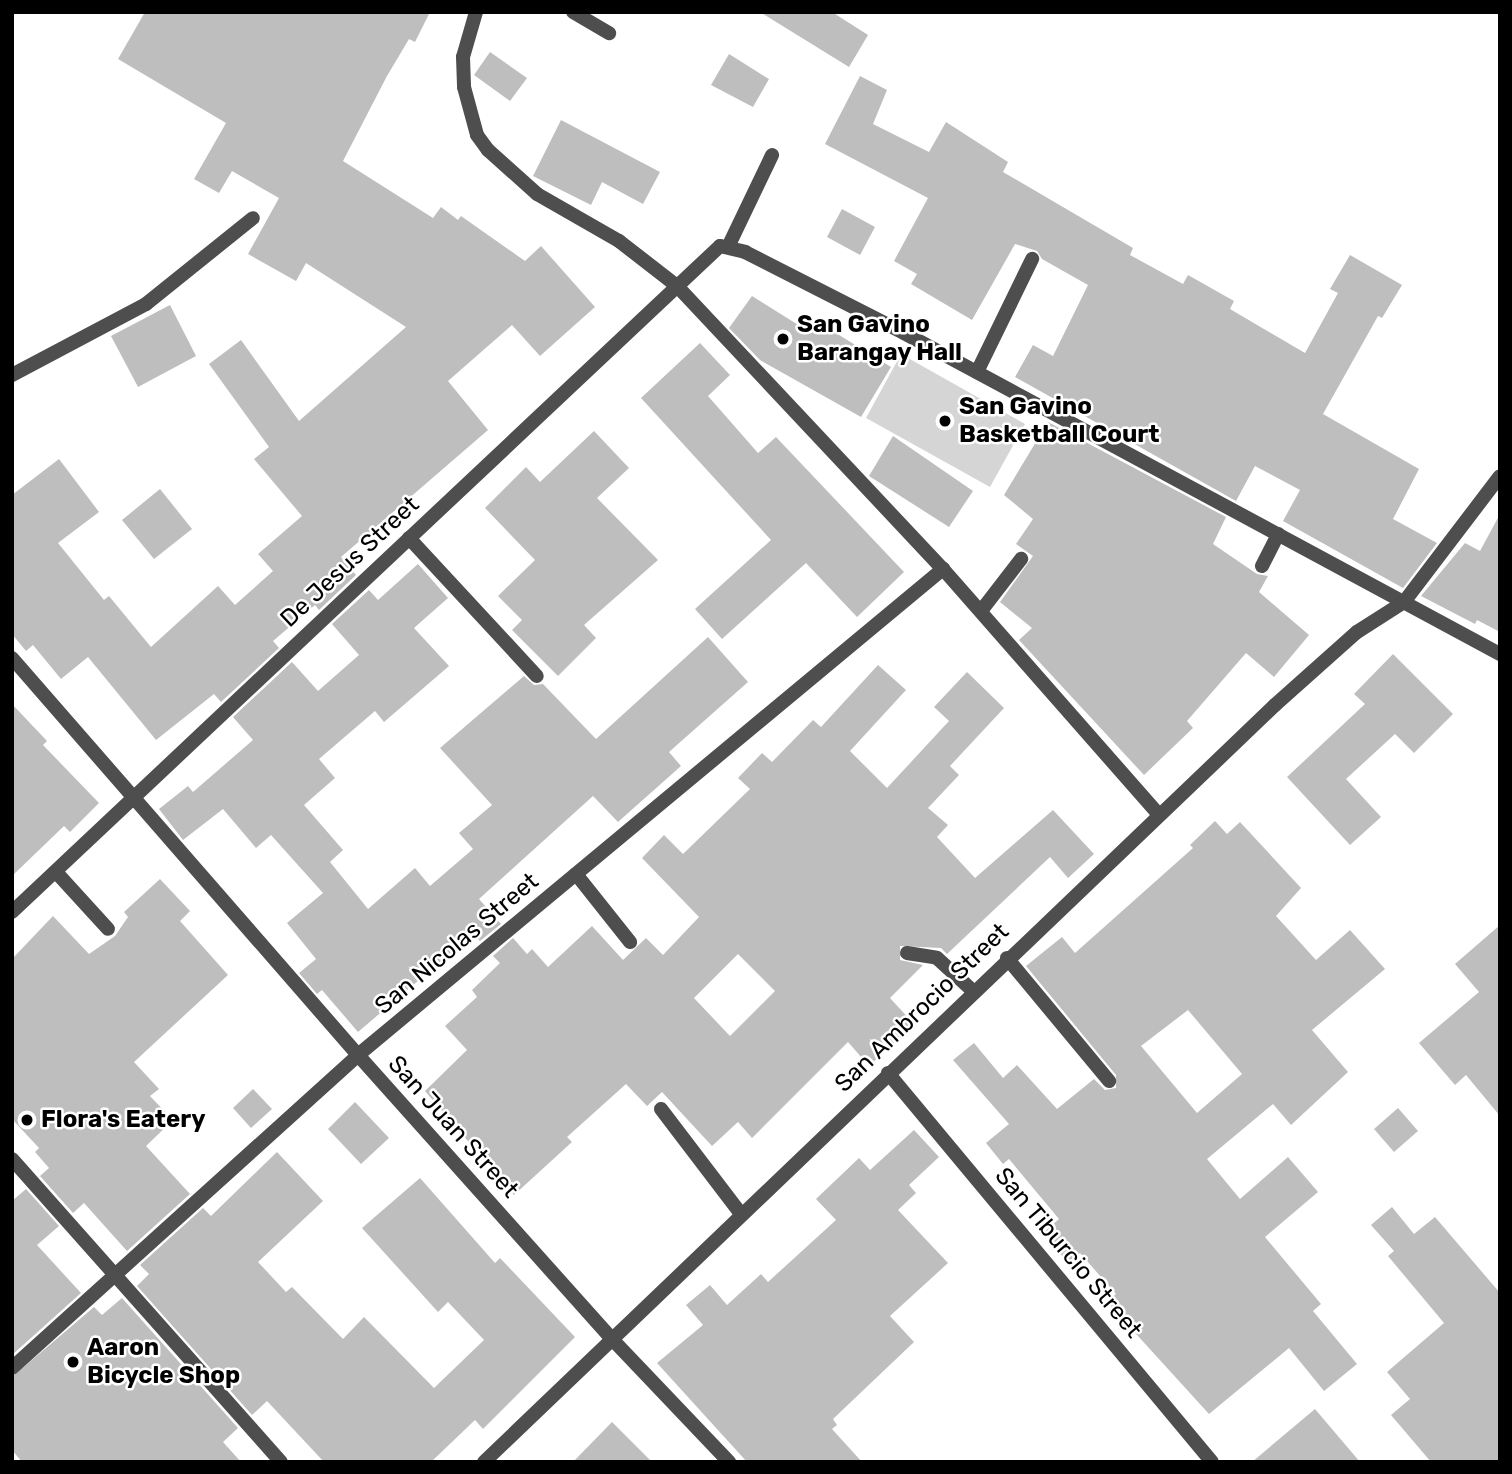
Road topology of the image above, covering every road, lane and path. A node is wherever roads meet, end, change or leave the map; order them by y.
1 (476, 12) edge
2 (573, 12) edge
3 (608, 33) dead end
4 (772, 155) dead end
5 (253, 218) dead end
6 (724, 247) junction
7 (1032, 259) dead end
8 (677, 286) junction
9 (977, 372) junction
10 (12, 375) edge
11 (1500, 477) edge
12 (1278, 534) junction
13 (409, 538) junction
14 (1021, 559) dead end
15 (1262, 566) dead end
16 (943, 569) junction
17 (1404, 602) junction
18 (981, 611) junction
19 (1500, 654) edge
20 (12, 657) edge
21 (537, 676) dead end
22 (131, 799) junction
23 (1158, 814) junction
24 (56, 872) junction
25 (576, 874) junction
26 (12, 912) edge
27 (108, 929) dead end
28 (631, 942) dead end
29 (907, 953) dead end
30 (1007, 958) junction
31 (973, 991) junction
32 (358, 1055) junction
33 (888, 1073) junction
34 (1109, 1081) dead end
35 (661, 1109) dead end
36 (12, 1158) edge
37 (741, 1214) junction
38 (112, 1275) junction
39 (612, 1339) junction
40 (12, 1368) edge
41 (281, 1462) edge
42 (484, 1462) edge
43 (729, 1462) edge
44 (1212, 1462) edge

1 - 8 street
2 - 3 street
4 - 6 street
5 - 10 street
6 - 8 street, De Jesus Street
6 - 9 street
7 - 9 street
8 - 13 street, De Jesus Street
8 - 16 street
9 - 12 street
11 - 17 street, San Ambrocio Street
12 - 15 street
12 - 17 street
13 - 21 street
13 - 22 street, De Jesus Street
14 - 18 street
16 - 18 street
16 - 25 street, San Nicolas Street
17 - 19 street
17 - 23 street, San Ambrocio Street
18 - 23 street
20 - 22 street, San Juan Street
22 - 24 street, De Jesus Street
22 - 32 street, San Juan Street
23 - 30 street, San Ambrocio Street
24 - 26 street, De Jesus Street
24 - 27 street
25 - 28 street
25 - 32 street, San Nicolas Street
29 - 31 street
30 - 31 street, San Ambrocio Street
30 - 34 street
31 - 33 street, San Ambrocio Street
32 - 38 street, San Nicolas Street
32 - 39 street, San Juan Street
33 - 37 street, San Ambrocio Street
33 - 44 street, San Tiburcio Street
35 - 37 street
36 - 38 street
37 - 39 street, San Ambrocio Street
38 - 40 street, San Nicolas Street
38 - 41 street
39 - 42 street, San Ambrocio Street
39 - 43 street, San Juan Street

